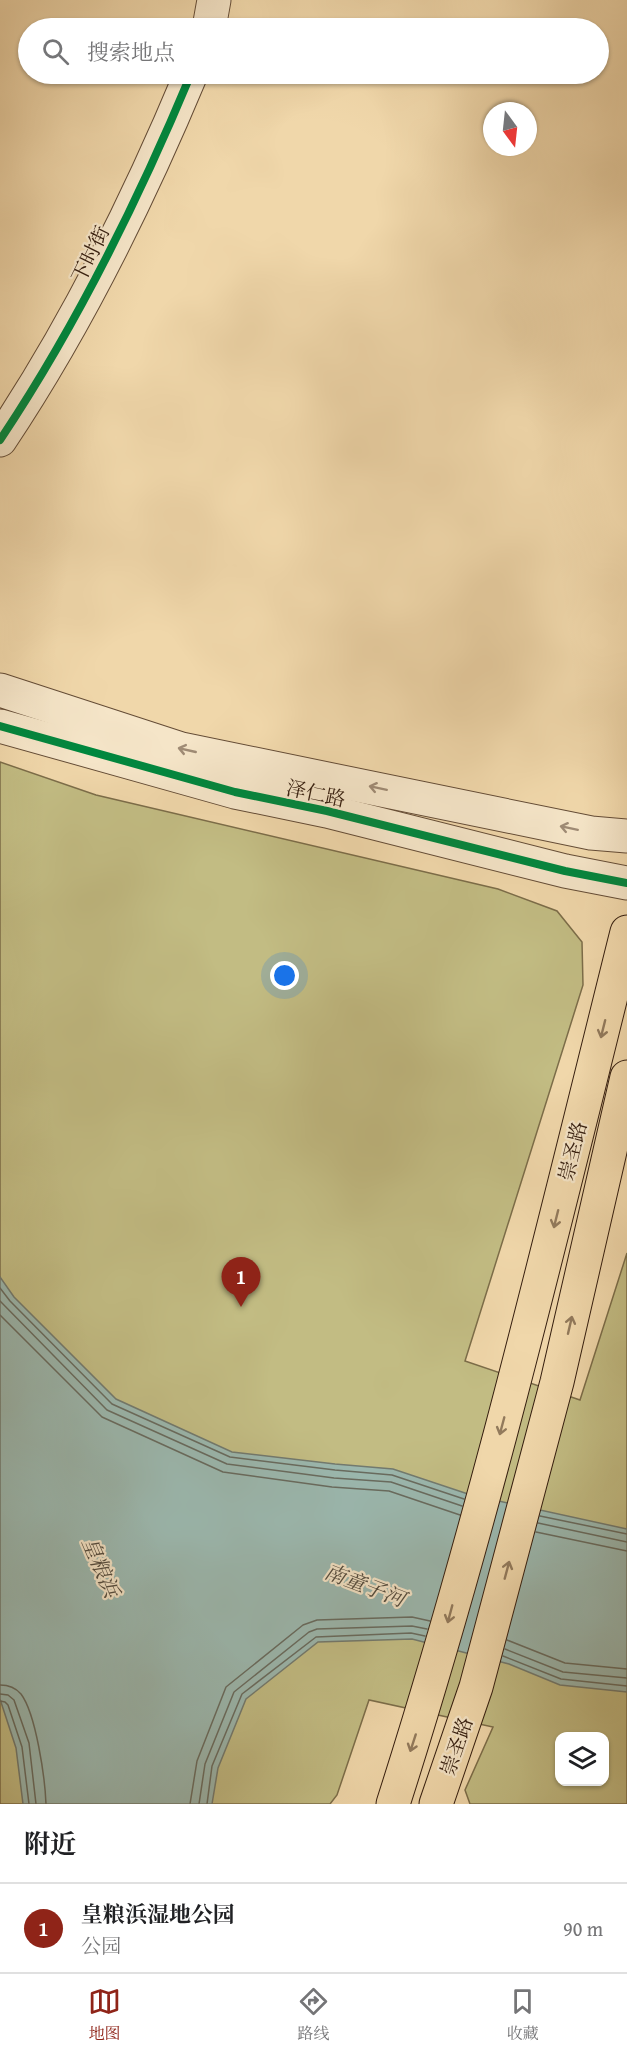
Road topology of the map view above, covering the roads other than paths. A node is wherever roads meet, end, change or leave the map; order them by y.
1 (214, 0) edge
2 (210, 18) edge
3 (187, 84) edge
4 (0, 440) edge
5 (0, 690) edge
6 (0, 726) edge
7 (627, 836) edge
8 (627, 883) edge
9 (627, 932) edge
10 (627, 1077) edge
11 (393, 1804) edge
12 (436, 1804) edge

1 - 2 street
3 - 4 street, 下时街
7 -> 5 street, 泽仁路
6 - 8 street, 泽仁路
9 -> 11 main road, 崇圣路
12 -> 10 main road, 崇圣路

